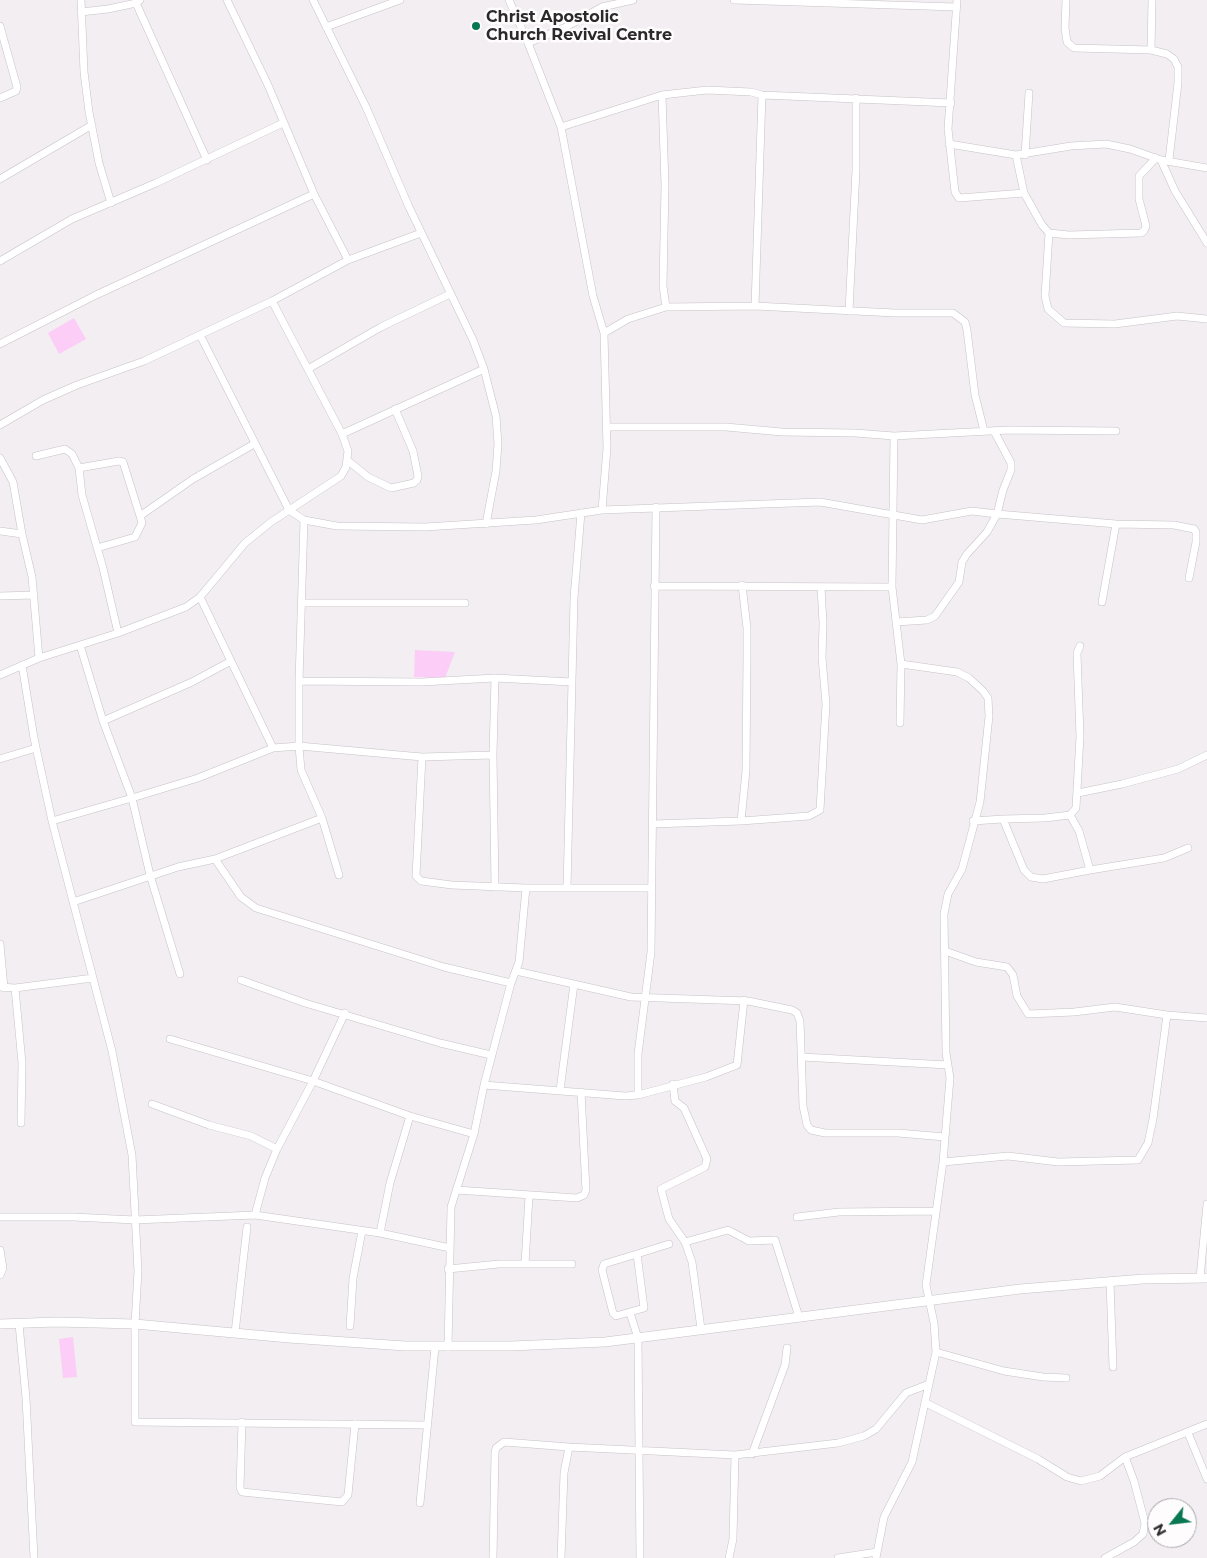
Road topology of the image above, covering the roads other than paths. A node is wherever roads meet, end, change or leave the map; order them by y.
1 (81, 0) edge
2 (228, 0) edge
3 (313, 0) edge
4 (400, 0) edge
5 (509, 0) edge
6 (633, 0) edge
7 (734, 0) edge
8 (765, 0) edge
9 (1066, 0) edge
10 (1152, 0) edge
11 (138, 2) edge
12 (859, 2) edge
13 (957, 4) edge
14 (81, 12) junction
15 (0, 26) edge
16 (326, 26) junction
17 (528, 43) junction
18 (1151, 50) junction
19 (1030, 93) dead end
20 (662, 95) junction
21 (762, 95) junction
22 (0, 98) edge
23 (856, 98) junction
24 (951, 103) junction
25 (283, 123) junction
26 (92, 125) junction
27 (560, 127) junction
28 (949, 144) junction
29 (1016, 155) junction
30 (1025, 155) junction
31 (1158, 159) junction
32 (207, 160) junction
33 (1169, 160) junction
34 (1207, 168) edge
35 (0, 179) edge
36 (1024, 193) junction
37 (314, 194) junction
38 (110, 203) junction
39 (421, 233) junction
40 (1049, 233) junction
41 (1207, 243) edge
42 (348, 260) junction
43 (0, 261) edge
44 (450, 294) junction
45 (272, 301) junction
46 (755, 306) junction
47 (666, 307) junction
48 (849, 310) junction
49 (1207, 319) edge
50 (604, 333) junction
51 (200, 335) junction
52 (0, 344) edge
53 (308, 369) junction
54 (484, 369) junction
55 (395, 409) junction
56 (0, 425) edge
57 (608, 426) junction
58 (994, 431) junction
59 (1116, 431) dead end
60 (984, 432) junction
61 (342, 434) junction
62 (894, 436) junction
63 (254, 444) junction
64 (36, 456) dead end
65 (0, 458) edge
66 (347, 460) junction
67 (79, 468) junction
68 (656, 507) junction
69 (289, 510) junction
70 (602, 510) junction
71 (581, 513) junction
72 (997, 514) junction
73 (140, 516) junction
74 (893, 516) junction
75 (304, 520) junction
76 (486, 524) junction
77 (1116, 524) junction
78 (0, 531) edge
79 (22, 534) junction
80 (97, 548) junction
81 (1189, 578) dead end
82 (742, 585) junction
83 (654, 586) junction
84 (821, 587) junction
85 (892, 587) junction
86 (34, 595) junction
87 (0, 596) edge
88 (200, 597) junction
89 (301, 602) junction
90 (1102, 602) dead end
91 (465, 603) dead end
92 (896, 622) junction
93 (118, 633) junction
94 (80, 645) junction
95 (1080, 646) dead end
96 (40, 658) junction
97 (231, 661) junction
98 (901, 664) junction
99 (22, 665) junction
100 (0, 675) edge
101 (494, 678) junction
102 (299, 681) junction
103 (572, 682) junction
104 (103, 720) junction
105 (900, 722) dead end
106 (299, 746) junction
107 (36, 748) junction
108 (273, 748) junction
109 (493, 755) junction
110 (1207, 755) edge
111 (422, 757) junction
112 (0, 759) edge
113 (1078, 793) junction
114 (132, 798) junction
115 (1070, 815) junction
116 (322, 818) junction
117 (1003, 819) junction
118 (52, 821) junction
119 (741, 821) junction
120 (973, 821) junction
121 (653, 824) junction
122 (1188, 848) dead end
123 (215, 859) junction
124 (1090, 870) junction
125 (339, 875) dead end
126 (150, 876) junction
127 (495, 887) junction
128 (526, 888) junction
129 (567, 888) junction
130 (652, 888) junction
131 (73, 902) junction
132 (0, 944) edge
133 (945, 951) junction
134 (516, 971) junction
135 (180, 974) dead end
136 (92, 978) junction
137 (242, 980) dead end
138 (511, 984) junction
139 (574, 984) junction
140 (2, 987) edge
141 (15, 988) junction
142 (645, 997) junction
143 (744, 1000) junction
144 (345, 1013) junction
145 (1168, 1015) junction
146 (1207, 1018) edge
147 (170, 1039) dead end
148 (491, 1055) junction
149 (802, 1057) junction
150 (948, 1065) junction
151 (313, 1081) junction
152 (672, 1084) junction
153 (484, 1085) junction
154 (560, 1090) junction
155 (582, 1092) junction
156 (638, 1095) junction
157 (152, 1104) dead end
158 (410, 1116) junction
159 (20, 1123) dead end
160 (474, 1134) junction
161 (945, 1137) junction
162 (277, 1149) junction
163 (943, 1162) junction
164 (456, 1190) junction
165 (529, 1196) junction
166 (1207, 1204) edge
167 (936, 1211) junction
168 (255, 1215) junction
169 (798, 1217) dead end
170 (0, 1218) edge
171 (135, 1220) junction
172 (246, 1226) dead end
173 (362, 1231) junction
174 (380, 1233) junction
175 (685, 1242) junction
176 (669, 1244) dead end
177 (450, 1248) junction
178 (0, 1250) edge
179 (637, 1254) junction
180 (525, 1264) junction
181 (572, 1264) dead end
182 (448, 1269) junction
183 (0, 1275) edge
184 (1203, 1278) edge
185 (1110, 1282) junction
186 (931, 1301) junction
187 (630, 1313) junction
188 (799, 1317) junction
189 (0, 1324) edge
190 (19, 1324) junction
191 (135, 1324) junction
192 (350, 1326) dead end
193 (701, 1329) junction
194 (235, 1334) junction
195 (638, 1338) junction
196 (435, 1347) junction
197 (448, 1347) junction
198 (788, 1348) dead end
199 (936, 1352) junction
200 (1114, 1368) dead end
201 (1066, 1378) dead end
202 (929, 1384) junction
203 (926, 1403) junction
204 (242, 1422) junction
205 (355, 1424) junction
206 (1207, 1424) edge
207 (426, 1425) junction
208 (1188, 1433) junction
209 (569, 1447) junction
210 (641, 1450) junction
211 (752, 1454) junction
212 (735, 1455) junction
213 (1125, 1457) junction
214 (1207, 1479) edge
215 (420, 1503) dead end
216 (876, 1555) edge
217 (1108, 1557) edge
218 (34, 1558) edge
219 (493, 1558) edge
220 (561, 1558) edge
221 (640, 1558) edge
222 (729, 1558) edge
223 (838, 1558) edge

1 - 14 street
2 - 25 street
3 - 16 street
4 - 16 street
5 - 17 street
6 - 17 street
7 - 8 street
8 - 12 street
9 - 18 street
10 - 18 street
11 - 14 street
11 - 32 street
12 - 13 street
13 - 24 street
14 - 26 street
15 - 22 street
16 - 39 street
17 - 27 street
18 - 33 street
19 - 30 street
20 - 21 street
20 - 27 street
20 - 47 street
21 - 23 street
21 - 46 street
23 - 24 street
23 - 48 street
24 - 28 street
25 - 32 street
25 - 37 street
26 - 35 street
26 - 38 street
27 - 50 street
28 - 29 street
28 - 36 street
29 - 30 street
29 - 36 street
30 - 31 street
31 - 33 street
31 - 40 street
31 - 41 street
32 - 38 street
33 - 34 street
36 - 40 street
37 - 42 street
37 - 52 street
38 - 43 street
39 - 42 street
39 - 44 street
40 - 49 street
42 - 45 street
44 - 53 street
44 - 54 street
45 - 51 street
45 - 53 street
46 - 47 street
46 - 48 street
47 - 50 street
48 - 60 street
50 - 57 street
51 - 56 street
51 - 63 street
53 - 61 street
54 - 55 street
54 - 76 street
55 - 61 street
55 - 66 street
57 - 62 street
57 - 70 street
58 - 59 street
58 - 60 street
58 - 72 street
60 - 62 street
61 - 66 street
62 - 74 street
63 - 69 street
63 - 73 street
64 - 67 street
65 - 79 street
66 - 69 street
67 - 73 street
67 - 80 street
68 - 70 street
68 - 74 street
68 - 83 street
69 - 75 street
69 - 88 street
70 - 71 street
71 - 76 street
71 - 103 street
72 - 74 street
72 - 77 street
72 - 92 street
73 - 80 street
74 - 85 street
75 - 76 street
75 - 89 street
77 - 81 street
77 - 90 street
78 - 79 street
79 - 86 street
80 - 93 street
82 - 83 street
82 - 84 street
82 - 119 street
83 - 121 street
84 - 85 street
84 - 119 street
85 - 92 street
86 - 87 street
86 - 96 street
88 - 93 street
88 - 97 street
89 - 91 street
89 - 102 street
92 - 98 street
93 - 94 street
94 - 96 street
94 - 104 street
95 - 113 street
96 - 99 street
97 - 104 street
97 - 108 street
98 - 105 street
98 - 120 street
99 - 100 street
99 - 107 street
101 - 102 street
101 - 103 street
101 - 109 street
102 - 106 street
103 - 129 street
104 - 114 street
106 - 108 street
106 - 111 street
106 - 116 street
107 - 112 street
107 - 118 street
108 - 114 street
109 - 111 street
109 - 127 street
110 - 113 street
111 - 127 street
113 - 115 street
114 - 118 street
114 - 126 street
115 - 117 street
115 - 124 street
116 - 123 street
116 - 125 street
117 - 120 street
117 - 124 street
118 - 131 street
119 - 121 street
120 - 133 street
121 - 130 street
122 - 124 street
123 - 126 street
123 - 138 street
126 - 131 street
126 - 135 street
127 - 128 street
128 - 129 street
128 - 134 street
129 - 130 street
130 - 142 street
131 - 136 street
132 - 140 street
133 - 145 street
133 - 150 street
134 - 138 street
134 - 139 street
136 - 141 street
136 - 171 street
137 - 144 street
138 - 148 street
139 - 142 street
139 - 154 street
140 - 141 street
141 - 159 street
142 - 143 street
142 - 156 street
143 - 149 street
143 - 152 street
144 - 148 street
144 - 151 street
145 - 146 street
145 - 163 street
147 - 151 street
148 - 153 street
149 - 150 street
149 - 161 street
150 - 161 street
151 - 158 street
151 - 162 street
152 - 156 street
152 - 175 street
153 - 154 street
153 - 160 street
154 - 155 street
155 - 156 street
155 - 165 street
157 - 162 street
158 - 160 street
158 - 174 street
160 - 164 street
161 - 163 street
162 - 168 street
163 - 167 street
164 - 165 street
164 - 177 street
165 - 180 street
166 - 184 street
167 - 169 street
167 - 186 street
168 - 171 street
168 - 173 street
170 - 171 street
171 - 191 street
172 - 194 street
173 - 174 street
173 - 192 street
174 - 177 street
175 - 188 street
175 - 193 street
176 - 179 street
177 - 182 street
178 - 183 street
179 - 187 street
179 - 187 street
180 - 181 street
180 - 182 street
182 - 197 street
184 - 185 main road
185 - 186 main road
185 - 200 street
186 - 188 main road
186 - 199 street
187 - 195 street
188 - 193 main road
189 - 190 main road
190 - 191 main road
190 - 218 street
191 - 194 main road
191 - 204 street
193 - 195 main road
194 - 196 main road
195 - 197 main road
195 - 210 street
196 - 197 main road
196 - 207 street
198 - 211 street
199 - 201 street
199 - 202 street
202 - 203 street
202 - 211 street
203 - 213 street
203 - 216 street
204 - 205 street
204 - 205 street
205 - 207 street
206 - 208 street
207 - 215 street
208 - 213 street
208 - 214 street
209 - 210 street
209 - 219 street
209 - 220 street
210 - 212 street
210 - 221 street
211 - 212 street
212 - 222 street
213 - 217 street
216 - 223 street

